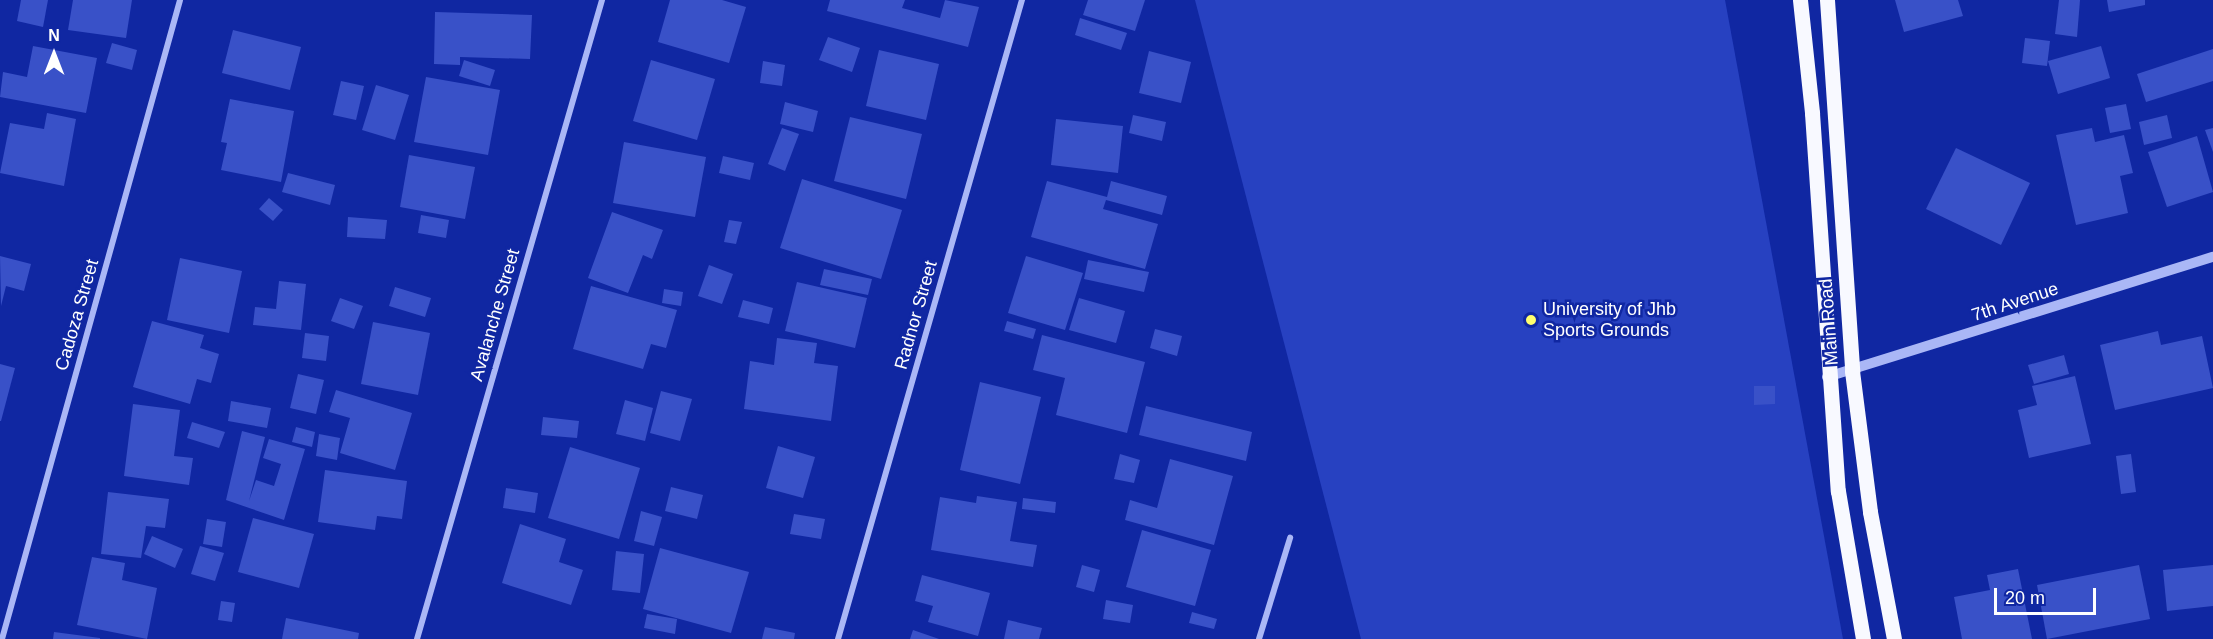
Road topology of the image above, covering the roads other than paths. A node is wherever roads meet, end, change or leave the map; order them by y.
1 (180, 0) edge
2 (602, 0) edge
3 (1022, 0) edge
4 (1800, 0) edge
5 (1827, 0) edge
6 (2213, 257) edge
7 (1852, 371) junction
8 (1827, 377) junction
9 (1290, 538) dead end
10 (2, 639) edge
11 (417, 639) edge
12 (838, 639) edge
13 (1259, 639) edge
14 (1863, 639) edge
15 (1894, 639) edge

1 - 10 street, Cadoza Street
2 - 11 street, Avalanche Street
3 - 12 street, Radnor Street
4 - 8 main road, Main Road
5 - 7 main road, Main Road
6 - 7 street, 7th Avenue
7 - 8 street, 7th Avenue
7 - 15 main road, Main Road
8 - 14 main road, Main Road
9 - 13 street

